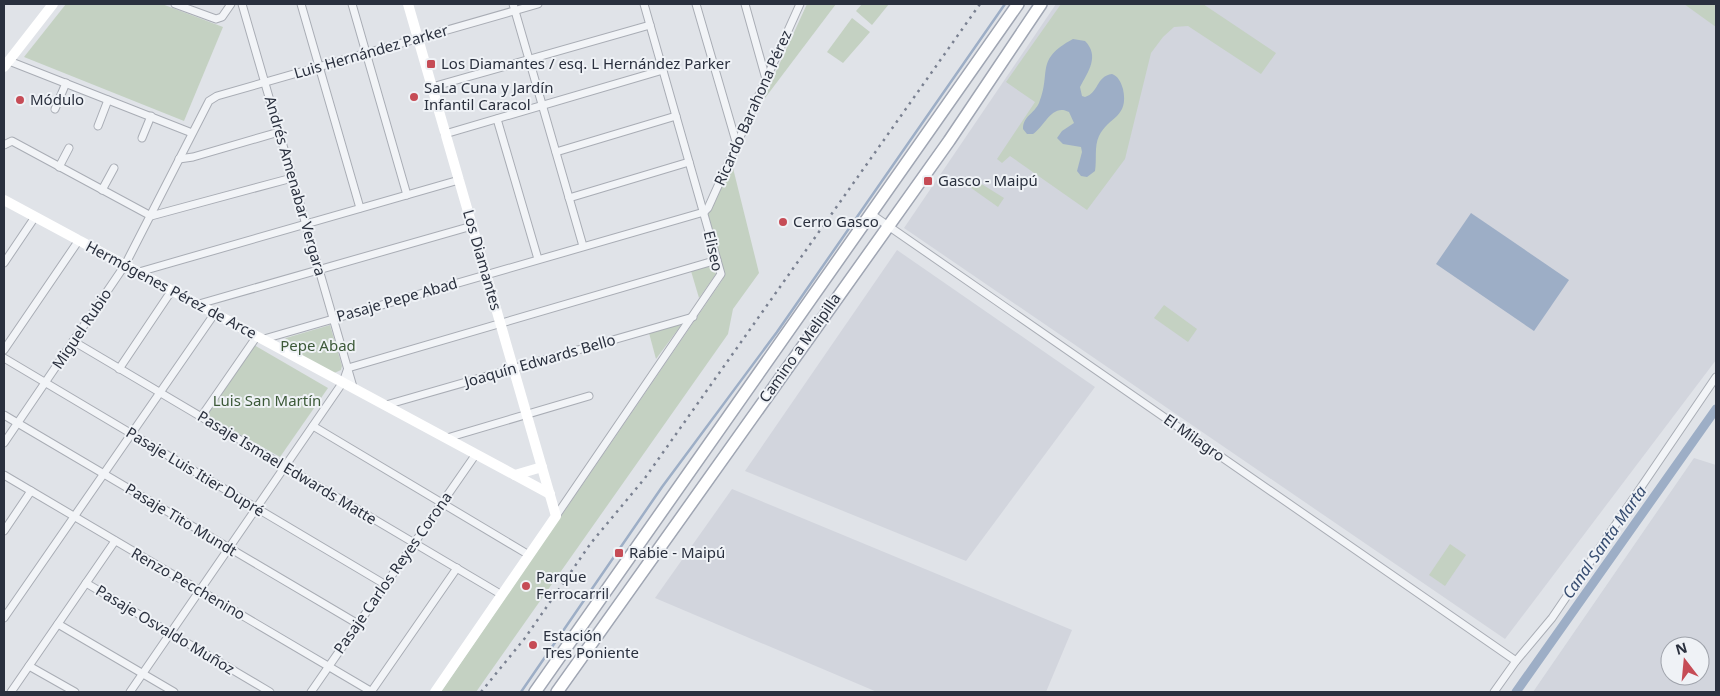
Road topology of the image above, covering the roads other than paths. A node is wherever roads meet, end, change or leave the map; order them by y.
1 (53, 4) edge
2 (175, 4) edge
3 (231, 4) edge
4 (242, 4) edge
5 (301, 4) edge
6 (352, 4) edge
7 (408, 4) edge
8 (538, 4) edge
9 (644, 4) edge
10 (696, 4) edge
11 (745, 4) edge
12 (800, 4) edge
13 (1018, 4) edge
14 (1041, 4) edge
15 (514, 7) edge
16 (795, 7) edge
17 (650, 25) junction
18 (418, 38) junction
19 (366, 53) junction
20 (529, 60) junction
21 (6, 64) edge
22 (319, 67) junction
23 (663, 70) junction
24 (766, 80) junction
25 (66, 83) junction
26 (264, 83) junction
27 (432, 87) junction
28 (108, 100) junction
29 (207, 103) joint
30 (542, 105) junction
31 (55, 109) dead end
32 (151, 116) junction
33 (676, 116) junction
34 (497, 119) junction
35 (98, 126) dead end
36 (279, 132) junction
37 (192, 133) junction
38 (445, 134) junction
39 (142, 138) dead end
40 (4, 145) edge
41 (737, 146) junction
42 (70, 148) dead end
43 (556, 152) junction
44 (179, 159) junction
45 (689, 162) junction
46 (60, 167) junction
47 (114, 168) dead end
48 (292, 178) junction
49 (459, 180) junction
50 (102, 190) junction
51 (407, 195) junction
52 (569, 198) junction
53 (4, 200) edge
54 (360, 208) junction
55 (704, 212) junction
56 (871, 214) junction
57 (151, 216) junction
58 (35, 217) junction
59 (306, 224) junction
60 (887, 225) junction
61 (472, 226) junction
62 (79, 240) junction
63 (583, 246) junction
64 (538, 260) junction
65 (718, 260) junction
66 (4, 263) edge
67 (125, 265) junction
68 (319, 270) junction
69 (139, 272) junction
70 (486, 274) junction
71 (172, 290) junction
72 (811, 300) junction
73 (199, 304) junction
74 (827, 311) junction
75 (215, 313) junction
76 (693, 316) junction
77 (333, 319) junction
78 (500, 324) junction
79 (260, 337) junction
80 (73, 342) junction
81 (4, 350) edge
82 (4, 358) edge
83 (119, 368) junction
84 (348, 368) junction
85 (513, 368) junction
86 (1716, 377) edge
87 (343, 382) junction
88 (45, 383) junction
89 (353, 387) junction
90 (160, 393) junction
91 (589, 396) dead end
92 (386, 405) junction
93 (526, 414) junction
94 (4, 415) edge
95 (201, 418) junction
96 (17, 423) junction
97 (313, 426) junction
98 (131, 434) junction
99 (447, 438) junction
100 (4, 443) edge
101 (710, 443) junction
102 (726, 453) junction
103 (476, 454) junction
104 (285, 467) junction
105 (542, 467) junction
106 (104, 474) junction
107 (515, 475) junction
108 (4, 476) edge
109 (31, 491) junction
110 (550, 494) junction
111 (442, 503) junction
112 (666, 507) junction
113 (256, 508) junction
114 (556, 516) junction
115 (74, 517) junction
116 (680, 518) junction
117 (4, 532) edge
118 (115, 541) junction
119 (414, 543) junction
120 (229, 548) junction
121 (529, 555) junction
122 (456, 568) junction
123 (86, 583) junction
124 (386, 585) junction
125 (200, 590) junction
126 (502, 595) junction
127 (4, 618) edge
128 (58, 624) junction
129 (358, 624) junction
130 (170, 633) junction
131 (1516, 661) junction
132 (29, 666) junction
133 (329, 667) junction
134 (142, 674) junction
135 (11, 692) edge
136 (75, 692) edge
137 (130, 692) edge
138 (174, 692) edge
139 (270, 692) edge
140 (311, 692) edge
141 (372, 692) edge
142 (435, 692) edge
143 (535, 692) edge
144 (557, 692) edge
145 (1494, 692) edge

1 - 21 street
2 - 3 street
4 - 26 street, Andrés Amenabar Vergara
5 - 22 street
6 - 19 street
7 - 18 street, Los Diamantes
8 - 15 street, Luis Hernández Parker
9 - 17 street, Eliseo
10 - 41 street
11 - 24 street
12 - 16 street, Ricardo Barahona Pérez
13 - 56 main road, Camino a Melipilla
14 - 60 main road, Camino a Melipilla
15 - 18 street, Luis Hernández Parker
15 - 20 street
16 - 24 street, Ricardo Barahona Pérez
17 - 20 street
17 - 23 street, Eliseo
18 - 19 street, Luis Hernández Parker
18 - 27 street, Los Diamantes
19 - 22 street, Luis Hernández Parker
19 - 51 street
20 - 27 street
20 - 30 street
21 - 25 street
22 - 26 street, Luis Hernández Parker
22 - 54 street
23 - 30 street
23 - 33 street, Eliseo
24 - 41 street, Ricardo Barahona Pérez
25 - 28 street
25 - 31 street
26 - 29 street, Luis Hernández Parker
26 - 36 street, Andrés Amenabar Vergara
27 - 38 street, Los Diamantes
28 - 32 street
28 - 35 street
29 - 37 street, Miguel Rubio
30 - 34 street
30 - 43 street
32 - 37 street
32 - 39 street
33 - 43 street
33 - 45 street, Eliseo
34 - 38 street
34 - 64 street
36 - 44 street
36 - 48 street, Andrés Amenabar Vergara
37 - 44 street, Miguel Rubio
38 - 49 street, Los Diamantes
40 - 46 street
41 - 55 street, Ricardo Barahona Pérez
42 - 46 street
43 - 52 street
44 - 57 street, Miguel Rubio
45 - 52 street
45 - 55 street, Eliseo
46 - 50 street
47 - 50 street
48 - 57 street
48 - 59 street, Andrés Amenabar Vergara
49 - 51 street
49 - 61 street, Los Diamantes
50 - 57 street
51 - 54 street
52 - 63 street
53 - 58 street, Hermógenes Pérez de Arce
54 - 59 street
55 - 63 street, Pasaje Pepe Abad
55 - 65 street, Eliseo
56 - 60 street, El Milagro
56 - 72 main road, Camino a Melipilla
57 - 67 street, Miguel Rubio
58 - 62 street, Hermógenes Pérez de Arce
58 - 66 street
59 - 68 street, Andrés Amenabar Vergara
59 - 69 street
60 - 74 main road, Camino a Melipilla
60 - 131 street, El Milagro
61 - 68 street
61 - 70 street, Los Diamantes
62 - 67 street, Hermógenes Pérez de Arce
62 - 81 street
63 - 64 street, Pasaje Pepe Abad
64 - 70 street, Pasaje Pepe Abad
65 - 76 street, Eliseo
65 - 78 street
67 - 69 street, Hermógenes Pérez de Arce
67 - 80 street, Miguel Rubio
68 - 73 street
68 - 77 street, Andrés Amenabar Vergara
69 - 71 street, Hermógenes Pérez de Arce
70 - 77 street, Pasaje Pepe Abad
70 - 78 street, Los Diamantes
71 - 73 street, Hermógenes Pérez de Arce
71 - 83 street
72 - 74 main road
72 - 101 main road, Camino a Melipilla
73 - 75 street, Hermógenes Pérez de Arce
74 - 102 main road, Camino a Melipilla
75 - 79 street, Hermógenes Pérez de Arce
75 - 90 street
76 - 85 street, Joaquín Edwards Bello
76 - 114 street, Eliseo
77 - 79 street, Pasaje Pepe Abad
77 - 84 street, Andrés Amenabar Vergara
78 - 84 street
78 - 85 street, Los Diamantes
79 - 87 street, Hermógenes Pérez de Arce
79 - 95 street
80 - 83 street, Pasaje Ismael Edwards Matte
80 - 88 street, Miguel Rubio
82 - 88 street, Pasaje Luis Itier Dupré
83 - 90 street, Pasaje Ismael Edwards Matte
84 - 87 street
84 - 89 street, Andrés Amenabar Vergara
85 - 92 street, Joaquín Edwards Bello
85 - 93 street, Los Diamantes
86 - 131 street
87 - 89 street, Hermógenes Pérez de Arce
87 - 97 street
88 - 96 street, Miguel Rubio
88 - 98 street, Pasaje Luis Itier Dupré
89 - 92 street, Hermógenes Pérez de Arce
90 - 95 street, Pasaje Ismael Edwards Matte
90 - 98 street
91 - 93 street
92 - 99 street, Hermógenes Pérez de Arce
93 - 99 street
93 - 105 street, Los Diamantes
94 - 96 street, Pasaje Tito Mundt
95 - 104 street, Pasaje Ismael Edwards Matte
96 - 100 street, Miguel Rubio
96 - 106 street, Pasaje Tito Mundt
97 - 104 street
97 - 111 street
98 - 106 street
98 - 113 street, Pasaje Luis Itier Dupré
99 - 103 street, Hermógenes Pérez de Arce
101 - 102 main road
101 - 112 main road, Camino a Melipilla
102 - 116 main road, Camino a Melipilla
103 - 107 street, Hermógenes Pérez de Arce
103 - 111 street, Pasaje Carlos Reyes Corona
104 - 113 street
104 - 119 street, Pasaje Ismael Edwards Matte
105 - 107 street
105 - 110 street, Los Diamantes
106 - 115 street
106 - 120 street, Pasaje Tito Mundt
107 - 110 street, Hermógenes Pérez de Arce
108 - 109 street, Renzo Pecchenino
109 - 115 street, Renzo Pecchenino
109 - 117 street
110 - 114 street, Los Diamantes
111 - 119 street, Pasaje Carlos Reyes Corona
111 - 121 street
112 - 116 main road
112 - 143 main road, Camino a Melipilla
113 - 120 street
113 - 124 street, Pasaje Luis Itier Dupré
114 - 121 street
115 - 118 street, Renzo Pecchenino
115 - 127 street
116 - 144 main road, Camino a Melipilla
118 - 123 street
118 - 125 street, Renzo Pecchenino
119 - 122 street, Pasaje Ismael Edwards Matte
119 - 124 street, Pasaje Carlos Reyes Corona
120 - 125 street
120 - 129 street, Pasaje Tito Mundt
121 - 126 street
122 - 126 street, Pasaje Ismael Edwards Matte
122 - 141 street
123 - 128 street
123 - 130 street, Pasaje Osvaldo Muñoz
124 - 129 street, Pasaje Carlos Reyes Corona
125 - 130 street
125 - 133 street, Renzo Pecchenino
126 - 142 street
128 - 132 street
128 - 134 street
129 - 133 street, Pasaje Carlos Reyes Corona
130 - 134 street
130 - 139 street, Pasaje Osvaldo Muñoz
131 - 145 street
132 - 135 street
132 - 136 street
133 - 140 street, Pasaje Carlos Reyes Corona
133 - 141 street, Renzo Pecchenino
134 - 137 street
134 - 138 street

